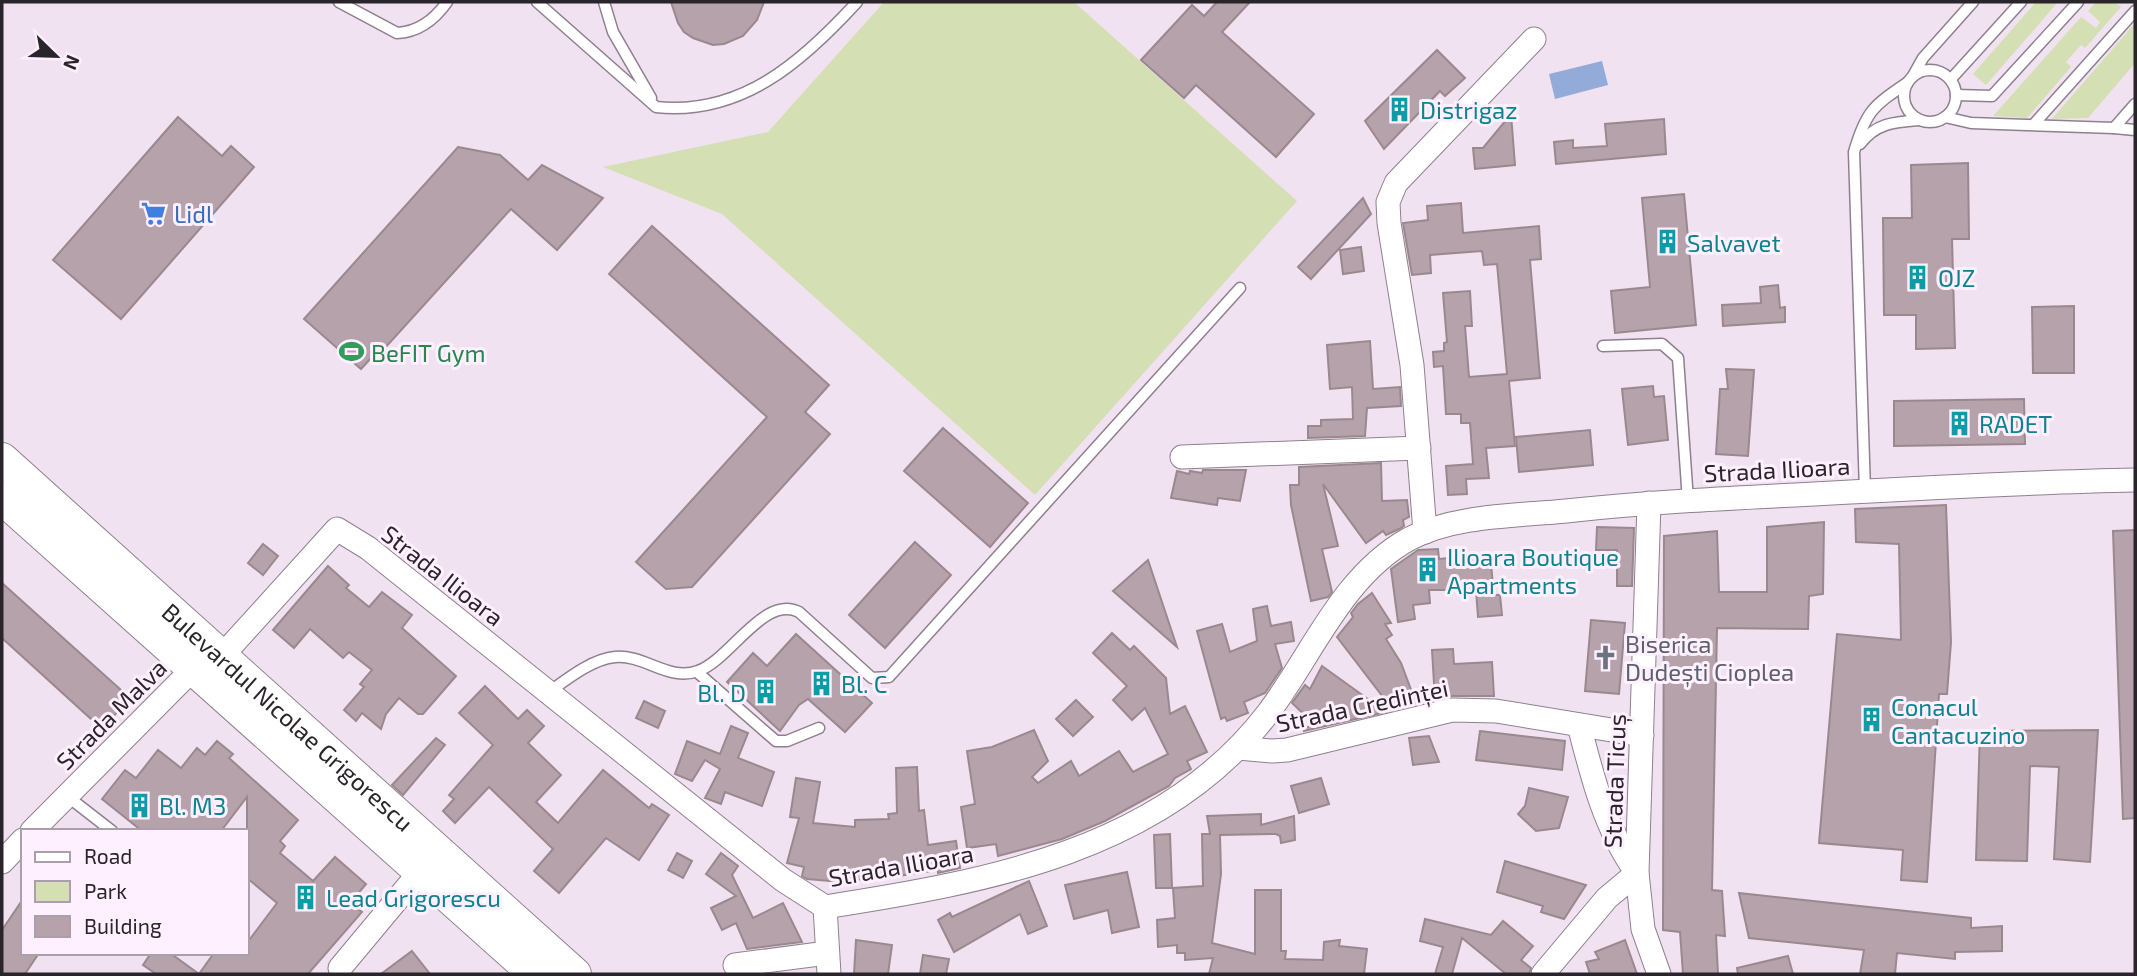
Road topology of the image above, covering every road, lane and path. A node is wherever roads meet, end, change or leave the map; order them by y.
1 (339, 2) edge
2 (447, 2) edge
3 (538, 2) edge
4 (604, 2) edge
5 (857, 2) edge
6 (1973, 2) edge
7 (2021, 2) edge
8 (2078, 2) edge
9 (2135, 11) edge
10 (1534, 38) dead end
11 (1910, 79) junction
12 (1951, 79) junction
13 (1956, 95) junction
14 (2135, 104) edge
15 (656, 107) junction
16 (1945, 117) junction
17 (1920, 120) junction
18 (2034, 124) junction
19 (2114, 128) junction
20 (2135, 130) edge
21 (1854, 152) junction
22 (1240, 288) dead end
23 (1604, 346) dead end
24 (1419, 448) junction
25 (1182, 457) dead end
26 (2, 459) edge
27 (2135, 480) edge
28 (1865, 491) junction
29 (1688, 501) junction
30 (1649, 503) junction
31 (8, 509) edge
32 (337, 529) joint
33 (1425, 532) junction
34 (207, 663) junction
35 (697, 672) junction
36 (549, 692) junction
37 (1579, 724) junction
38 (820, 728) dead end
39 (1642, 734) junction
40 (1238, 748) junction
41 (66, 795) junction
42 (34, 829) edge
43 (109, 829) edge
44 (21, 842) edge
45 (2, 862) edge
46 (420, 872) junction
47 (1636, 873) junction
48 (825, 907) junction
49 (828, 964) edge
50 (735, 965) dead end
51 (340, 968) dead end
52 (535, 974) edge
53 (575, 974) edge
54 (1543, 974) edge
55 (1659, 974) edge

1 - 2 lane
3 - 15 lane
4 - 15 lane
5 - 15 lane
6 - 11 lane
7 - 12 lane
8 - 13 lane
9 - 18 lane
10 - 24 street
11 - 12 lane
11 - 17 lane
11 - 21 lane
12 - 13 lane
13 - 16 lane
14 - 19 lane
16 - 17 lane
16 - 18 lane
17 - 21 lane
18 - 19 lane
19 - 20 lane
21 - 28 lane
22 - 35 lane
23 - 29 lane
24 - 25 street
24 - 33 street
26 - 34 main road, Bulevardul Nicolae Grigorescu
27 - 28 street, Strada Ilioara
28 - 29 street, Strada Ilioara
29 - 30 street, Strada Ilioara
30 - 33 street, Strada Ilioara
30 - 39 street, Strada Ticuș
31 - 34 main road, Bulevardul Nicolae Grigorescu
32 - 34 street, Strada Malva
32 - 36 street, Strada Ilioara
33 - 40 street, Strada Ilioara
34 - 41 street, Strada Malva
34 - 46 main road, Bulevardul Nicolae Grigorescu
34 - 53 main road, Bulevardul Nicolae Grigorescu
35 - 36 lane
35 - 38 lane
36 - 48 street, Strada Ilioara
37 - 39 street, Strada Credinței
37 - 40 street, Strada Credinței
37 - 47 street
39 - 47 street, Strada Ticuș
40 - 48 street, Strada Ilioara
41 - 42 street, Strada Malva
41 - 43 lane, Strada Malva
44 - 45 street
46 - 51 street
46 - 52 main road, Bulevardul Nicolae Grigorescu
47 - 54 street
47 - 55 street, Strada Ticuș
48 - 49 street
49 - 50 street

